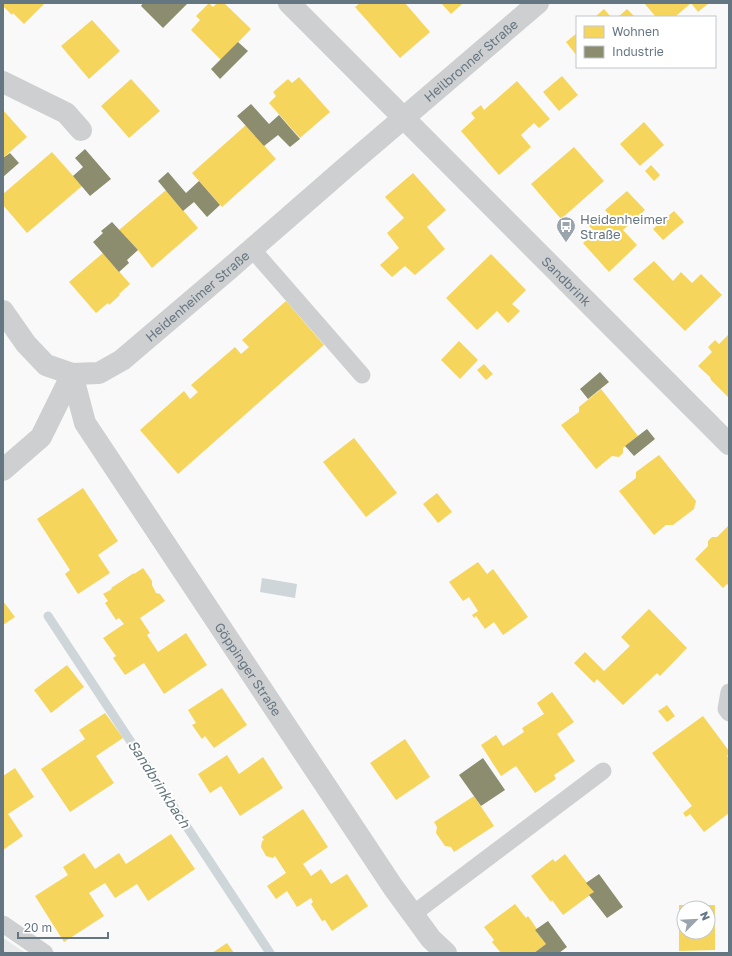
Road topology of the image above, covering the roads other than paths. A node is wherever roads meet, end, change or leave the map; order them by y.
1 (289, 3) edge
2 (538, 3) edge
3 (3, 82) edge
4 (404, 118) junction
5 (81, 130) dead end
6 (252, 249) junction
7 (3, 311) edge
8 (72, 374) junction
9 (362, 375) dead end
10 (729, 444) edge
11 (3, 470) edge
12 (729, 692) edge
13 (729, 713) edge
14 (604, 771) dead end
15 (413, 914) junction
16 (3, 924) edge
17 (45, 953) edge
18 (446, 953) edge

1 - 4 street, Sandbrink
2 - 4 street, Heilbronner Straße
3 - 5 street
4 - 6 street, Heidenheimer Straße
4 - 10 street, Sandbrink
6 - 8 street, Heidenheimer Straße
6 - 9 lane
7 - 8 street
8 - 11 street
8 - 15 street, Göppinger Straße
12 - 13 lane
14 - 15 lane
15 - 18 street, Göppinger Straße
16 - 17 lane

